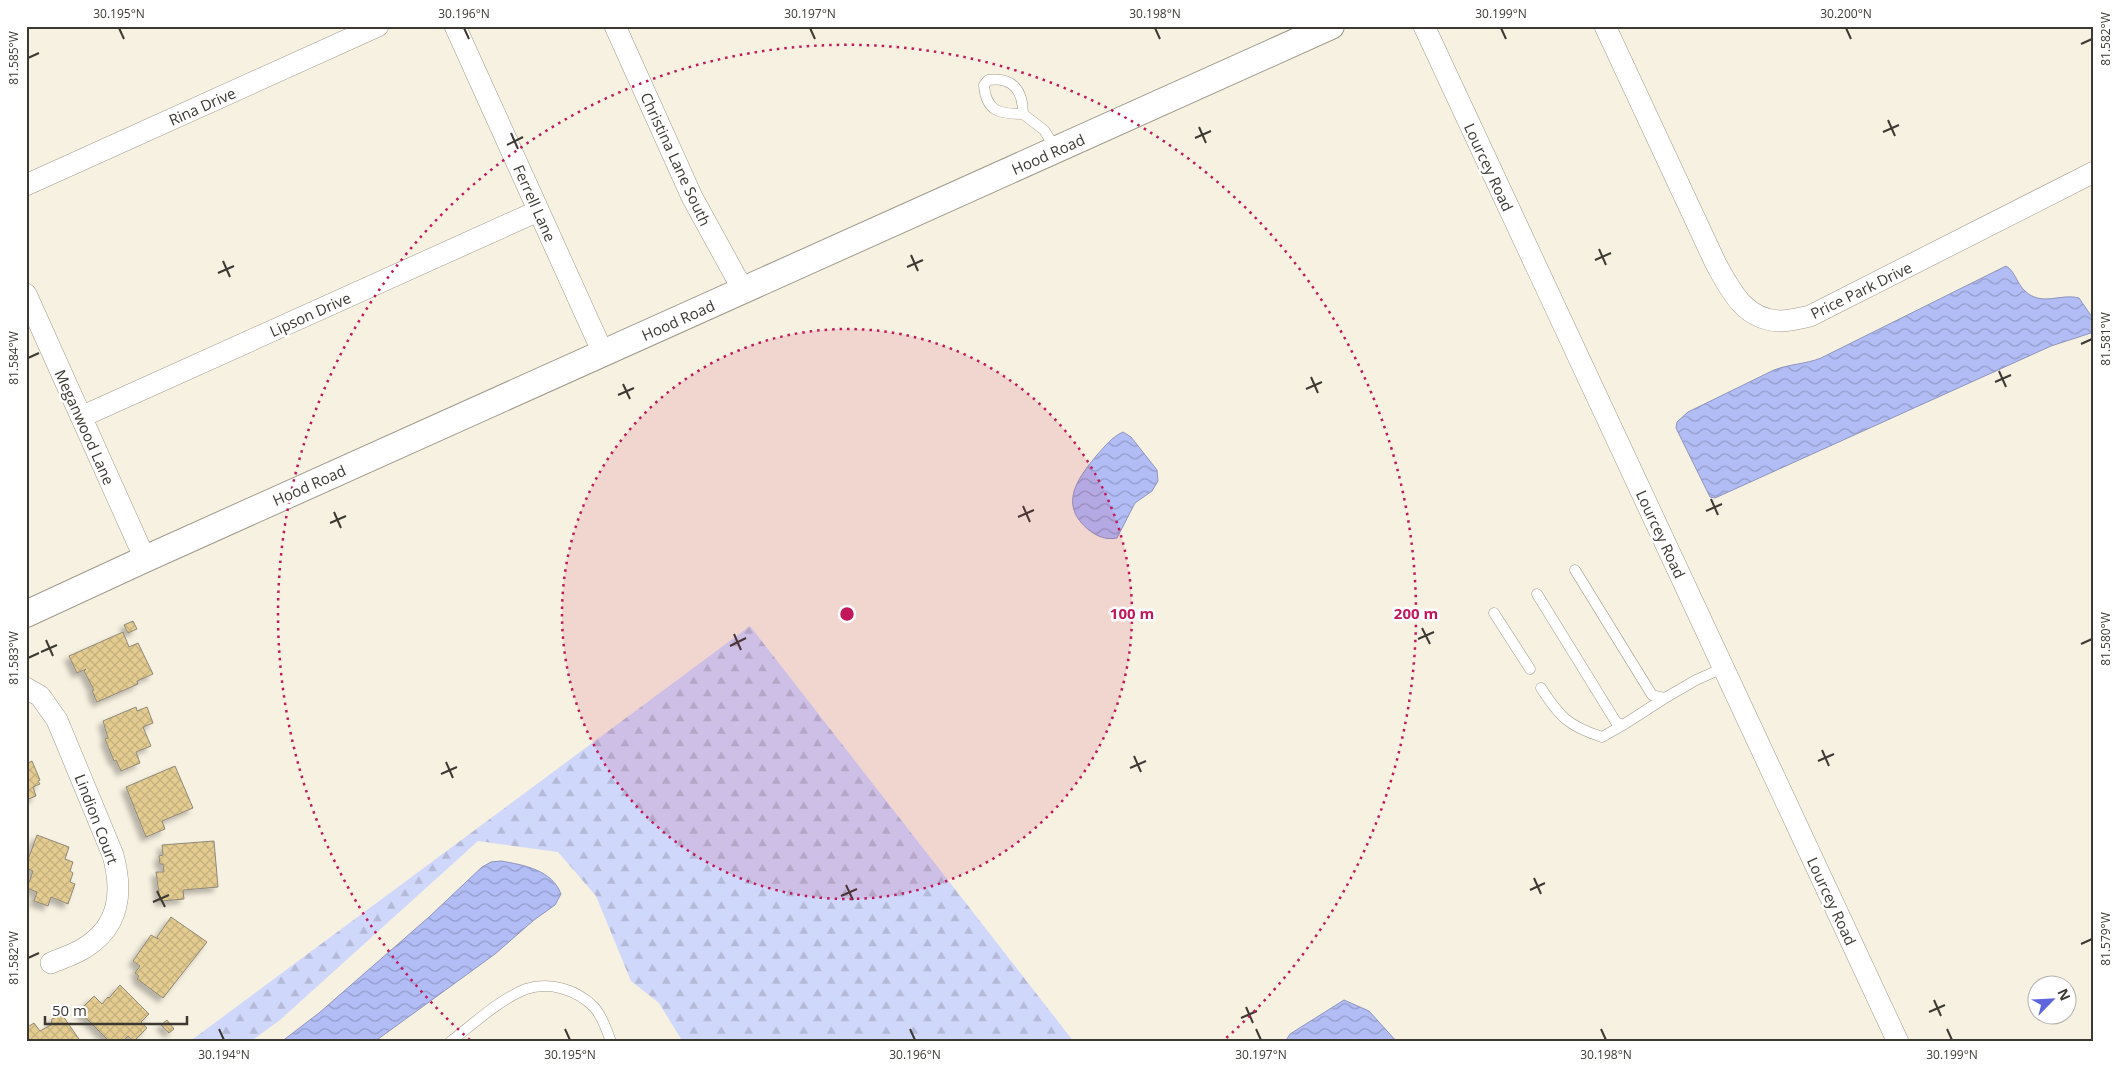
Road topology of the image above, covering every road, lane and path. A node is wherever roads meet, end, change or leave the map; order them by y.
1 (378, 26) edge
2 (455, 26) edge
3 (614, 26) edge
4 (1331, 26) edge
5 (1424, 26) edge
6 (1605, 26) edge
7 (1023, 114) dead end
8 (1057, 150) junction
9 (2094, 172) edge
10 (26, 185) edge
11 (538, 211) junction
12 (743, 290) junction
13 (26, 294) edge
14 (603, 353) junction
15 (81, 417) junction
16 (145, 559) junction
17 (1575, 570) dead end
18 (1536, 594) dead end
19 (1494, 613) dead end
20 (26, 614) edge
21 (1723, 668) junction
22 (1530, 669) dead end
23 (26, 688) edge
24 (1541, 688) dead end
25 (1665, 698) junction
26 (1623, 725) junction
27 (50, 963) dead end
28 (450, 1042) edge
29 (611, 1042) edge
30 (1898, 1042) edge

1 - 10 street, Rina Drive
2 - 11 street, Ferrell Lane
3 - 12 street, Christina Lane South
4 - 8 street, Hood Road
5 - 21 street, Lourcey Road
6 - 9 street, Price Park Drive
7 - 8 lane
8 - 12 street, Hood Road
11 - 14 street, Ferrell Lane
11 - 15 street, Lipson Drive
12 - 14 street, Hood Road
13 - 15 street, Meganwood Lane
14 - 16 street, Hood Road
15 - 16 street, Meganwood Lane
16 - 20 street, Hood Road
17 - 25 lane
18 - 26 lane
19 - 22 lane
21 - 25 lane
21 - 30 street, Lourcey Road
23 - 27 street, Lindion Court
24 - 26 lane
25 - 26 lane
28 - 29 lane

